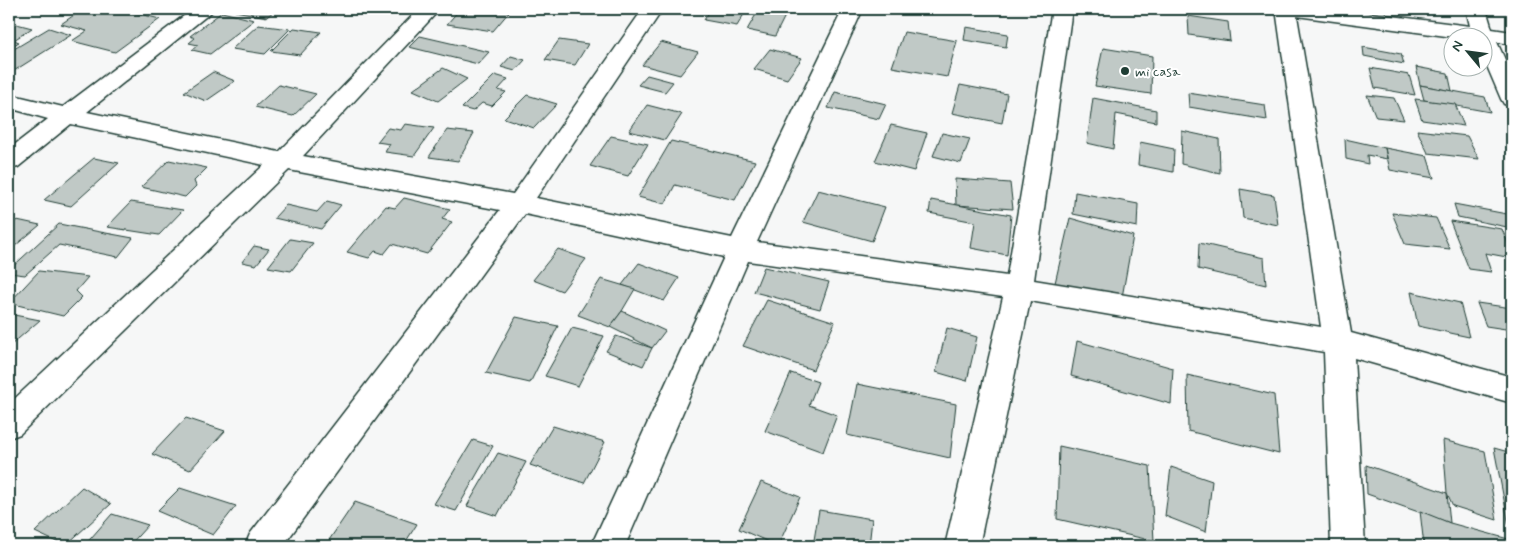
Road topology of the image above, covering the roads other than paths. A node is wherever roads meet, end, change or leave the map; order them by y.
1 (205, 9) edge
2 (430, 9) edge
3 (653, 9) edge
4 (853, 9) edge
5 (1062, 9) edge
6 (1286, 9) edge
7 (1292, 9) edge
8 (1476, 9) edge
9 (1481, 28) edge
10 (1444, 29) edge
11 (1494, 36) edge
12 (1512, 38) edge
13 (1494, 59) edge
14 (1512, 99) edge
15 (9, 100) edge
16 (67, 116) junction
17 (9, 161) edge
18 (284, 161) junction
19 (519, 204) junction
20 (740, 250) junction
21 (1018, 288) junction
22 (1338, 342) junction
23 (1512, 390) edge
24 (9, 424) edge
25 (262, 546) edge
26 (608, 546) edge
27 (962, 546) edge
28 (1348, 546) edge

1 - 16 street
2 - 18 street
3 - 19 street
4 - 20 street
5 - 21 street
6 - 22 street
7 - 10 street
8 - 9 street
11 - 12 street
13 - 14 street
15 - 16 street
16 - 17 street
16 - 18 street
18 - 19 street
18 - 24 street
19 - 20 street
19 - 25 street
20 - 21 street
20 - 26 street
21 - 22 street
21 - 27 street
22 - 23 street
22 - 28 street

